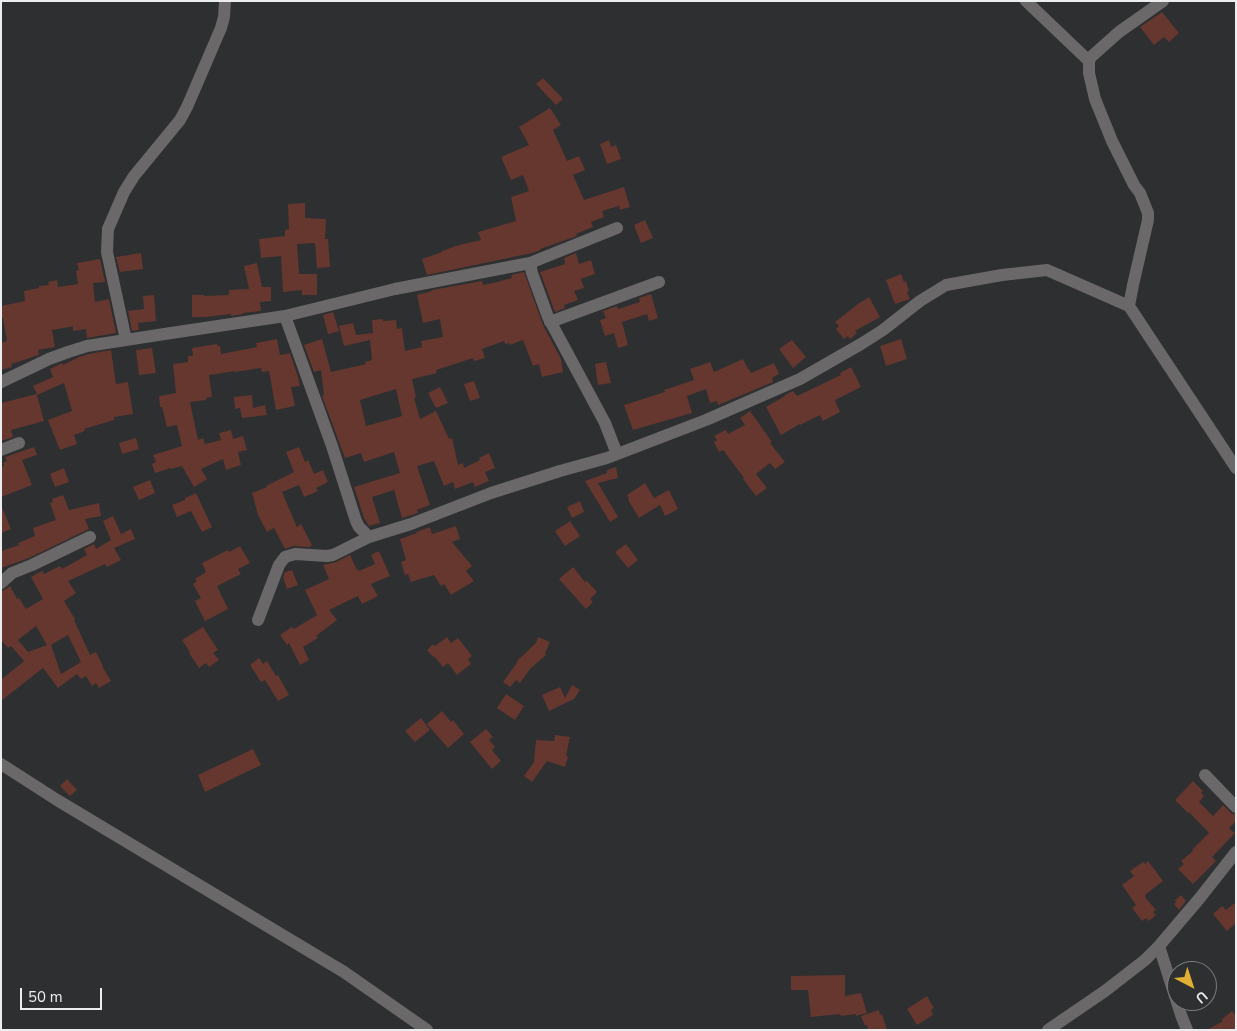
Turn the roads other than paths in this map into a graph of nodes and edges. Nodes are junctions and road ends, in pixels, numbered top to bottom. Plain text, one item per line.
1 (225, 1) edge
2 (1026, 1) edge
3 (1164, 1) edge
4 (1089, 61) junction
5 (617, 228) dead end
6 (530, 263) junction
7 (659, 282) dead end
8 (1129, 306) junction
9 (285, 316) junction
10 (550, 322) junction
11 (126, 340) junction
12 (1, 382) edge
13 (19, 444) dead end
14 (1, 450) edge
15 (618, 454) junction
16 (1236, 468) edge
17 (90, 537) dead end
18 (369, 537) junction
19 (1, 583) edge
20 (258, 620) dead end
21 (1, 764) edge
22 (1205, 775) dead end
23 (1236, 807) edge
24 (1236, 852) edge
25 (1159, 946) junction
26 (426, 1030) edge
27 (1048, 1030) edge
28 (1187, 1030) edge

1 - 11 street
2 - 4 street
3 - 4 street
4 - 8 street
5 - 6 street
6 - 9 street
6 - 10 street
7 - 10 street
8 - 15 street
8 - 16 street
9 - 11 street
9 - 18 street
10 - 15 street
11 - 12 street
13 - 14 street
15 - 18 street
17 - 19 street
18 - 20 street
21 - 26 street
22 - 23 street
24 - 25 street
25 - 27 street
25 - 28 street

